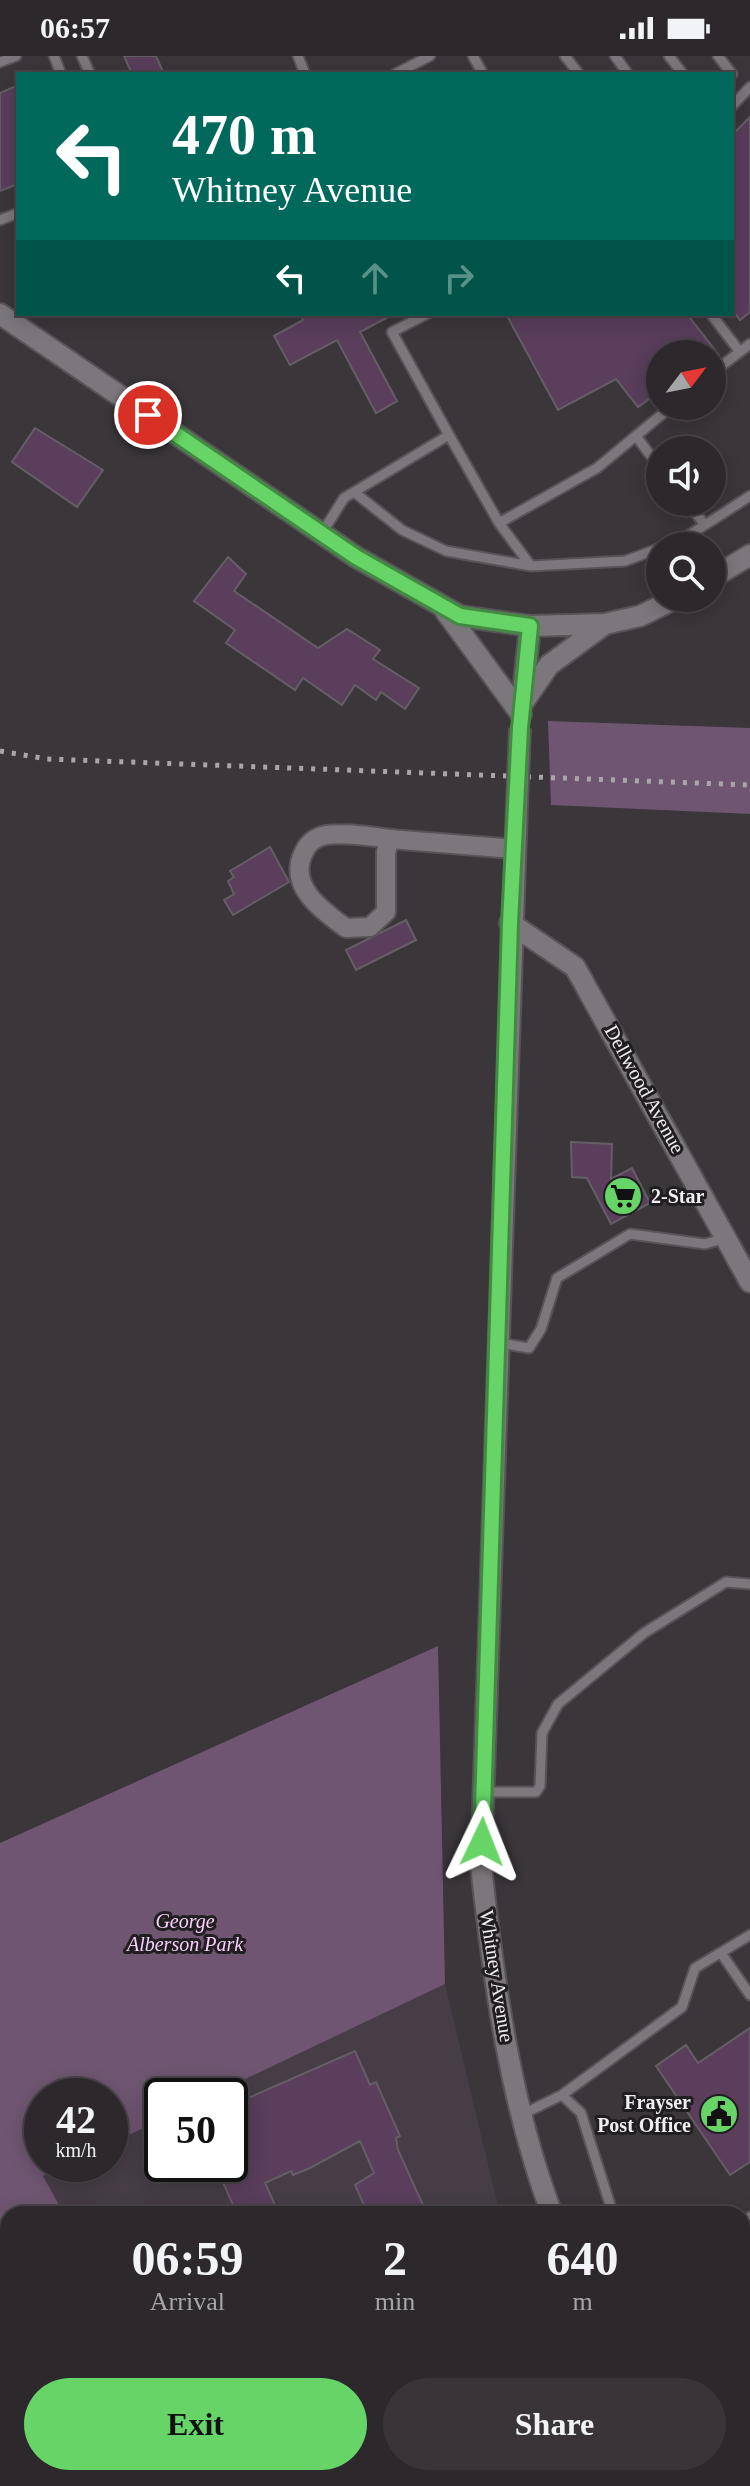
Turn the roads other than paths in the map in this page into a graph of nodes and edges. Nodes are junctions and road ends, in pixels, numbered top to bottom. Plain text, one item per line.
1 (16, 56) edge
2 (430, 56) edge
3 (565, 56) edge
4 (669, 56) edge
5 (718, 56) edge
6 (0, 62) edge
7 (399, 72) edge
8 (577, 72) edge
9 (681, 72) edge
10 (730, 72) edge
11 (748, 89) edge
12 (734, 104) edge
13 (0, 314) edge
14 (422, 316) edge
15 (713, 316) edge
16 (750, 344) edge
17 (740, 352) junction
18 (726, 362) edge
19 (655, 420) edge
20 (449, 435) junction
21 (636, 436) junction
22 (646, 449) edge
23 (354, 492) junction
24 (750, 496) edge
25 (698, 516) edge
26 (499, 523) junction
27 (705, 525) junction
28 (691, 532) edge
29 (322, 533) junction
30 (646, 553) edge
31 (750, 555) edge
32 (531, 566) junction
33 (726, 570) edge
34 (441, 606) junction
35 (648, 612) edge
36 (605, 624) junction
37 (530, 626) junction
38 (521, 715) junction
39 (390, 839) junction
40 (515, 849) junction
41 (510, 923) junction
42 (726, 1238) junction
43 (750, 1282) edge
44 (497, 1342) junction
45 (750, 1584) edge
46 (483, 1792) junction
47 (750, 1935) edge
48 (721, 1953) junction
49 (750, 1995) edge
50 (562, 2095) junction
51 (523, 2114) junction
52 (549, 2206) edge
53 (610, 2206) edge

1 - 6 lane
2 - 7 lane
3 - 8 lane
4 - 9 lane
5 - 10 lane
11 - 12 lane
13 - 29 main road
14 - 20 lane
15 - 17 lane
16 - 17 lane
17 - 18 lane
19 - 21 lane
20 - 23 lane
20 - 26 lane
21 - 22 lane
21 - 26 lane
23 - 29 lane
23 - 32 lane
24 - 27 lane
25 - 27 lane
26 - 32 lane
27 - 28 lane
29 - 34 main road
30 - 32 lane
31 - 33 main road
34 - 37 main road
34 - 38 main road
35 - 36 main road
36 - 37 main road
36 - 38 main road
37 - 38 main road, Whitney Avenue
38 - 40 main road, Whitney Avenue, bridge
39 - 39 street
39 - 40 street
40 - 41 main road, Whitney Avenue
41 - 42 main road, Dellwood Avenue
41 - 44 main road, Whitney Avenue
42 - 43 main road, Dellwood Avenue
42 - 44 lane
44 - 46 main road, Whitney Avenue
45 - 46 lane
46 - 51 main road, Whitney Avenue
47 - 48 lane
48 - 49 lane
48 - 50 lane
50 - 51 lane
50 - 53 lane
51 - 52 main road, Whitney Avenue

